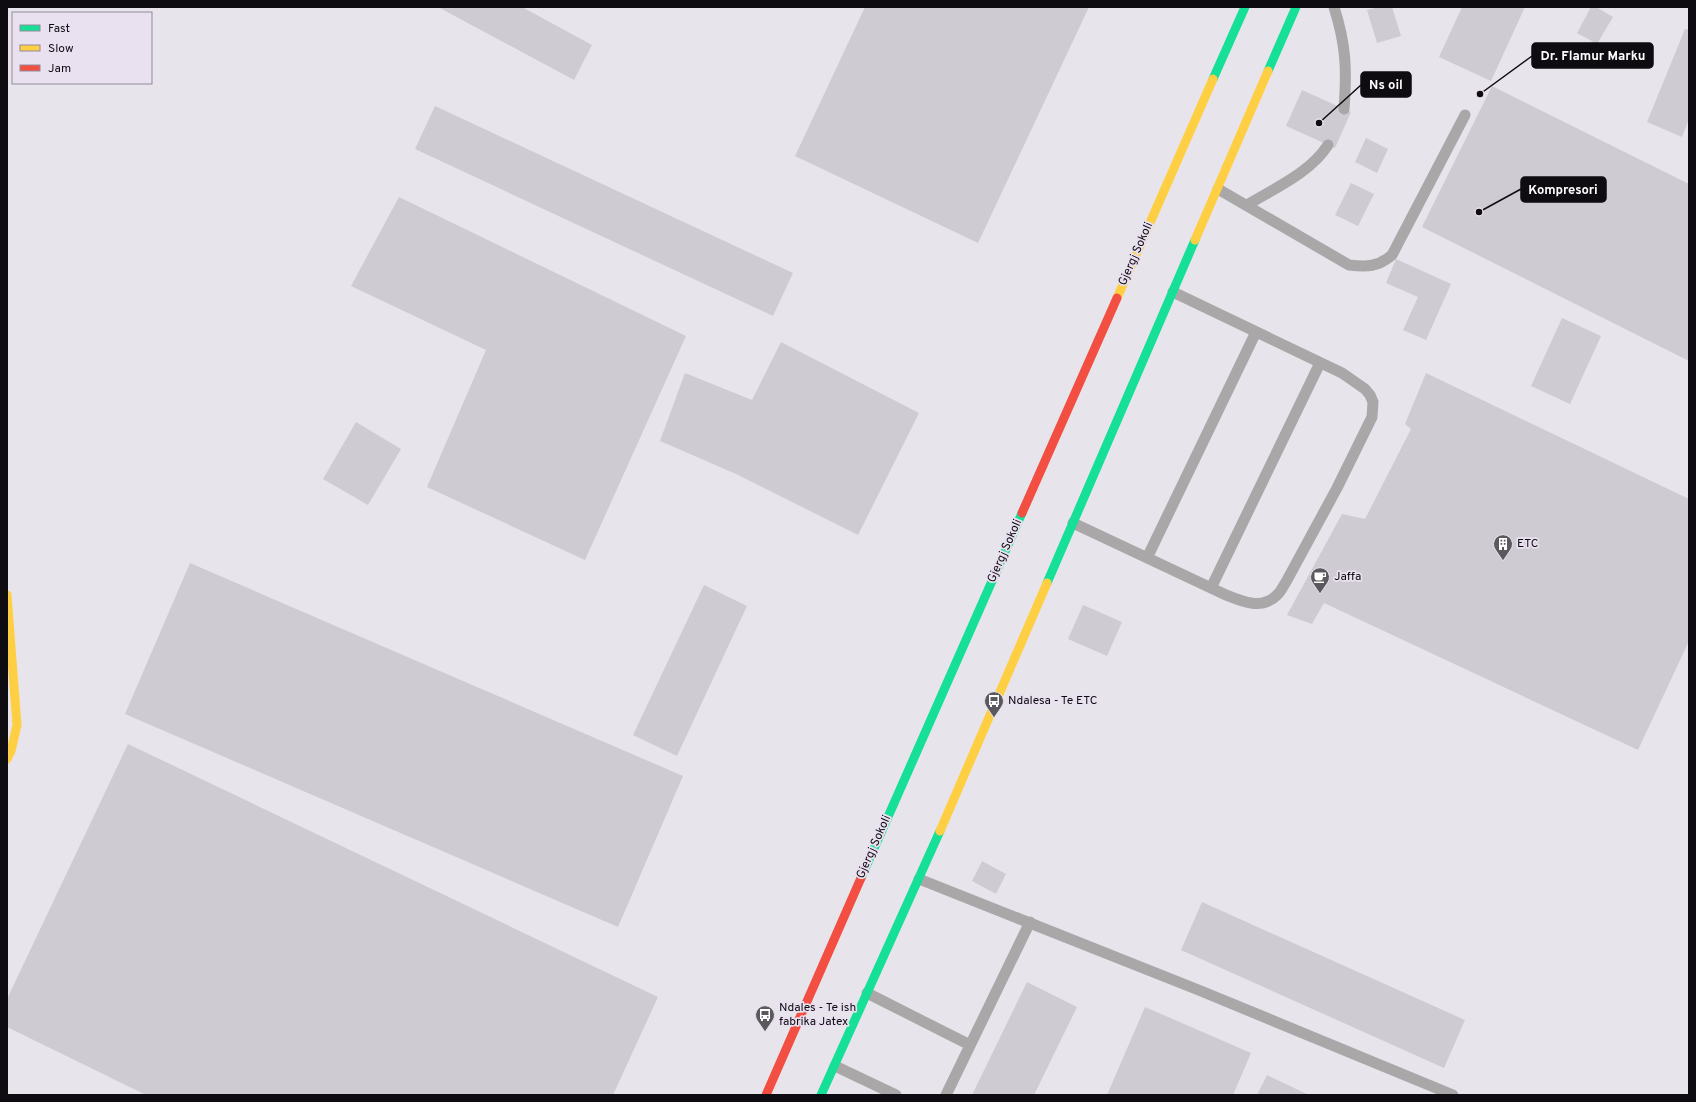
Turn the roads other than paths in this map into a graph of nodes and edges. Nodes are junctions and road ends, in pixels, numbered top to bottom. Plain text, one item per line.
1 (1245, 7) edge
2 (1296, 7) edge
3 (1334, 7) edge
4 (1344, 109) dead end
5 (1465, 115) dead end
6 (1328, 145) dead end
7 (1218, 189) junction
8 (1247, 205) junction
9 (1173, 292) junction
10 (1256, 332) junction
11 (1320, 363) junction
12 (1072, 523) junction
13 (1147, 558) junction
14 (1211, 588) junction
15 (7, 595) edge
16 (7, 759) edge
17 (919, 879) junction
18 (1030, 922) junction
19 (867, 994) junction
20 (970, 1045) junction
21 (835, 1066) junction
22 (766, 1095) edge
23 (821, 1095) edge
24 (896, 1095) edge
25 (946, 1095) edge
26 (1453, 1095) edge

1 - 22 main road, Gjergj Sokoli
2 - 7 main road
3 - 4 lane
5 - 8 lane
6 - 8 lane
7 - 8 lane
7 - 9 main road
9 - 10 lane
9 - 12 main road
10 - 11 lane
10 - 13 lane
11 - 14 lane
11 - 14 lane
12 - 13 lane
12 - 17 main road
13 - 14 lane
15 - 16 main road
17 - 18 lane
17 - 19 main road
18 - 20 lane
18 - 26 lane
19 - 20 lane
19 - 21 main road
20 - 25 lane
21 - 23 main road
21 - 24 lane

